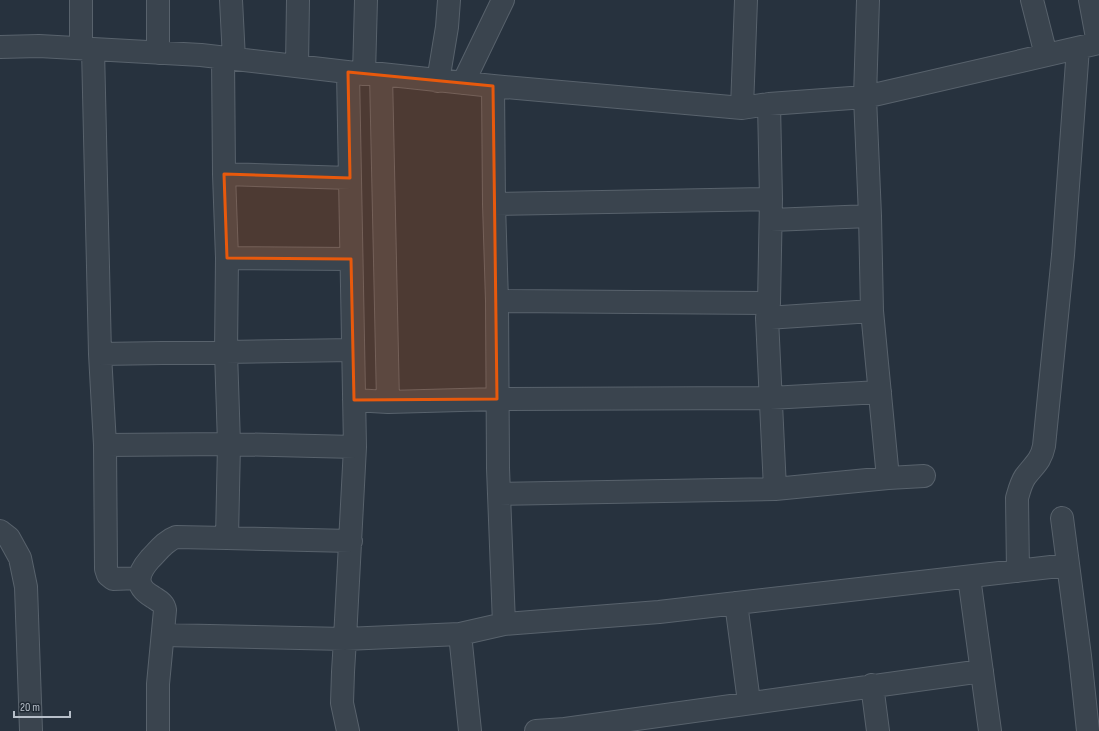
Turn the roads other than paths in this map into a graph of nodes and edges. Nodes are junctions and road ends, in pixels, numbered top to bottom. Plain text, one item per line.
1 (81, 0) edge
2 (158, 0) edge
3 (231, 0) edge
4 (298, 0) edge
5 (366, 0) edge
6 (449, 0) edge
7 (503, 0) edge
8 (746, 0) edge
9 (868, 0) edge
10 (1090, 0) edge
11 (1036, 1) edge
12 (1092, 45) edge
13 (0, 47) edge
14 (87, 48) junction
15 (158, 53) junction
16 (1046, 55) junction
17 (228, 58) junction
18 (297, 66) junction
19 (364, 73) junction
20 (438, 81) junction
21 (463, 83) junction
22 (493, 86) junction
23 (865, 97) junction
24 (769, 104) junction
25 (742, 108) junction
26 (224, 174) junction
27 (350, 178) junction
28 (494, 204) junction
29 (771, 209) junction
30 (870, 216) junction
31 (227, 258) junction
32 (351, 260) junction
33 (497, 301) junction
34 (768, 310) junction
35 (872, 311) junction
36 (353, 350) junction
37 (226, 352) junction
38 (100, 354) junction
39 (880, 392) junction
40 (770, 398) junction
41 (497, 399) junction
42 (354, 400) junction
43 (388, 402) junction
44 (229, 444) junction
45 (105, 445) junction
46 (355, 447) junction
47 (924, 476) dead end
48 (888, 478) junction
49 (775, 489) junction
50 (499, 494) junction
51 (1062, 518) dead end
52 (0, 532) edge
53 (226, 538) junction
54 (351, 541) junction
55 (1068, 565) junction
56 (1018, 571) junction
57 (969, 576) junction
58 (139, 578) junction
59 (736, 603) junction
60 (504, 624) junction
61 (460, 634) junction
62 (163, 635) junction
63 (346, 639) junction
64 (982, 671) junction
65 (872, 685) junction
66 (749, 702) junction
67 (565, 730) edge
68 (31, 731) edge
69 (158, 731) edge
70 (348, 731) edge
71 (470, 731) edge
72 (536, 731) edge
73 (878, 731) edge
74 (990, 731) edge
75 (1088, 731) edge

1 - 14 street
2 - 15 street
3 - 17 street
4 - 18 street
5 - 19 street
6 - 20 street
7 - 21 street
8 - 25 street
9 - 23 street
10 - 12 street
11 - 16 street
12 - 16 street
12 - 56 street
13 - 14 street
14 - 15 street
14 - 38 street
15 - 17 street
16 - 23 street
17 - 18 street
17 - 26 street
18 - 19 street
19 - 20 street
19 - 27 street
19 - 43 street
20 - 21 street
21 - 22 street
22 - 25 street
22 - 28 street
23 - 24 street
23 - 30 street
24 - 25 street
24 - 29 street
26 - 27 street
26 - 31 street
27 - 32 street
28 - 29 street
28 - 33 street
29 - 30 street
29 - 34 street
30 - 35 street
31 - 32 street
31 - 37 street
32 - 36 street
33 - 34 street
33 - 41 street
34 - 35 street
34 - 40 street
35 - 39 street
36 - 37 street
36 - 42 street
37 - 38 street
37 - 44 street
38 - 45 street
39 - 40 street
39 - 48 street
40 - 41 street
40 - 49 street
41 - 43 street
41 - 50 street
42 - 43 street
42 - 46 street
44 - 45 street
44 - 46 street
44 - 53 street
45 - 58 street
46 - 54 street
47 - 48 street
48 - 49 street
49 - 50 street
50 - 60 street
51 - 55 street
52 - 68 street
53 - 54 street
53 - 58 street
54 - 63 street
55 - 56 street
55 - 75 street
56 - 57 street
57 - 59 street
57 - 64 street
58 - 62 street
59 - 60 street
59 - 66 street
60 - 61 street
61 - 63 street
61 - 71 street
62 - 63 street
62 - 69 street
63 - 70 street
64 - 65 street
64 - 74 street
65 - 66 street
65 - 73 street
66 - 67 street
67 - 72 street

